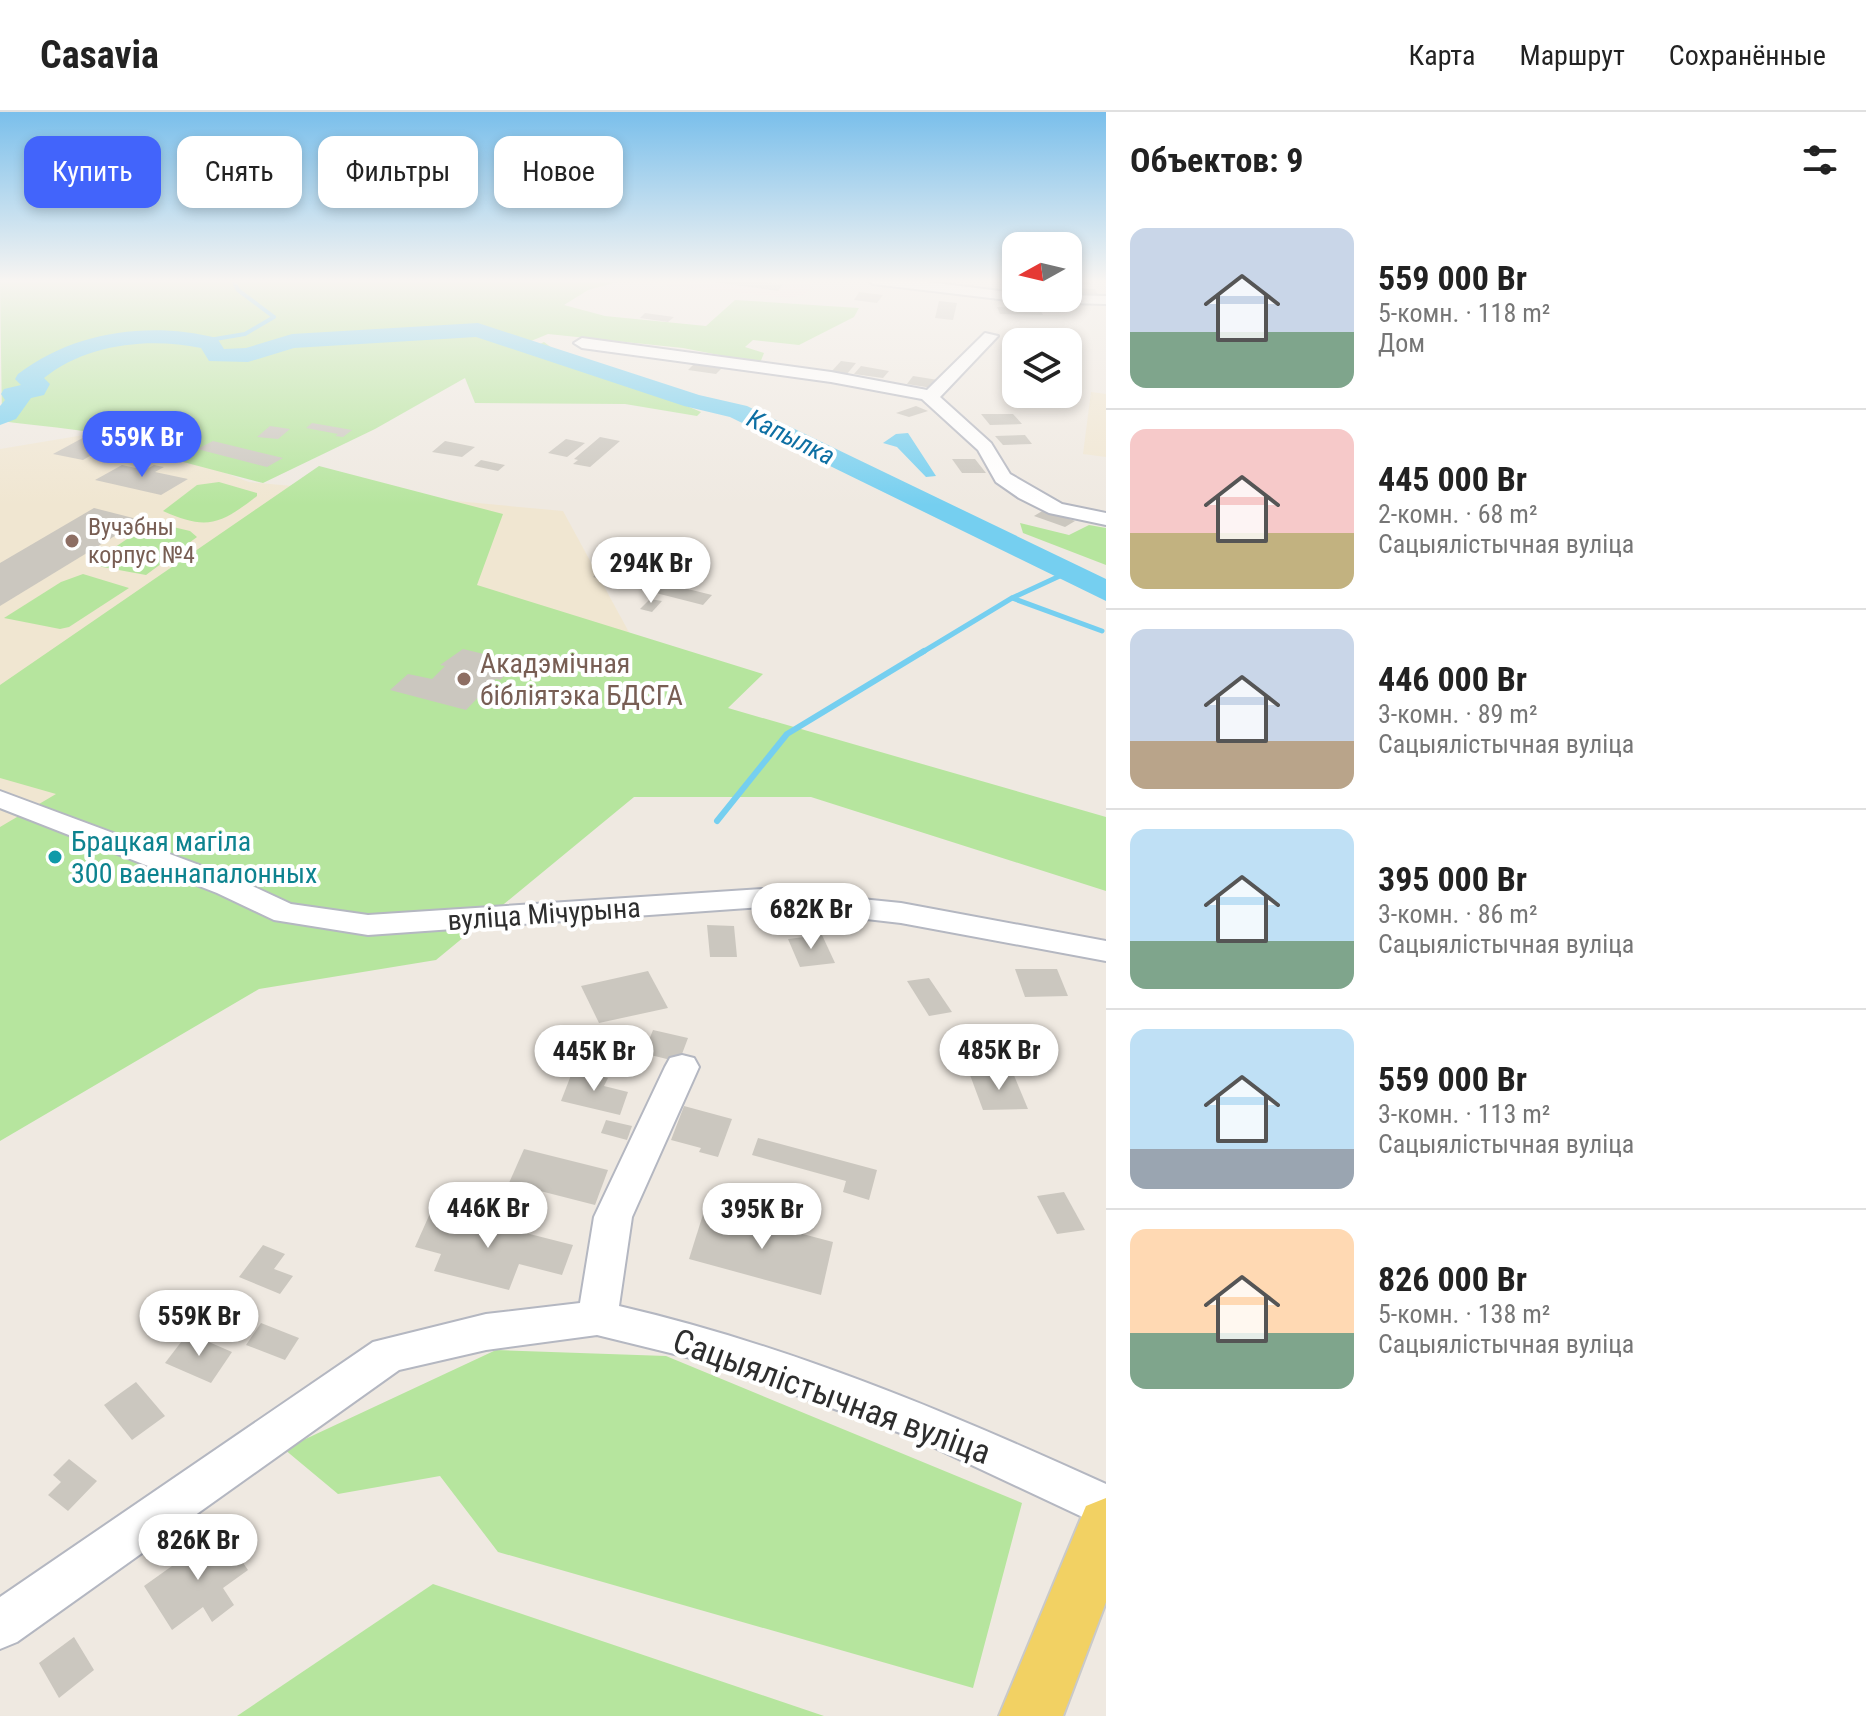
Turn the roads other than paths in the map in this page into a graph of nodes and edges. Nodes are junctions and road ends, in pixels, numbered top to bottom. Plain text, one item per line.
1 (669, 355) edge
2 (972, 355) edge
3 (928, 395) junction
4 (1106, 519) edge
5 (0, 799) edge
6 (1106, 951) edge
7 (682, 1067) dead end
8 (597, 1318) junction
9 (1106, 1506) edge
10 (1106, 1526) edge
11 (0, 1625) edge
12 (1031, 1716) edge

1 - 3 street
2 - 3 street
3 - 4 street
5 - 6 street, вуліца Мічурына
7 - 8 street
8 - 9 street, Сацыялістычная вуліца
8 - 11 street, Сацыялістычная вуліца
10 - 12 main road

